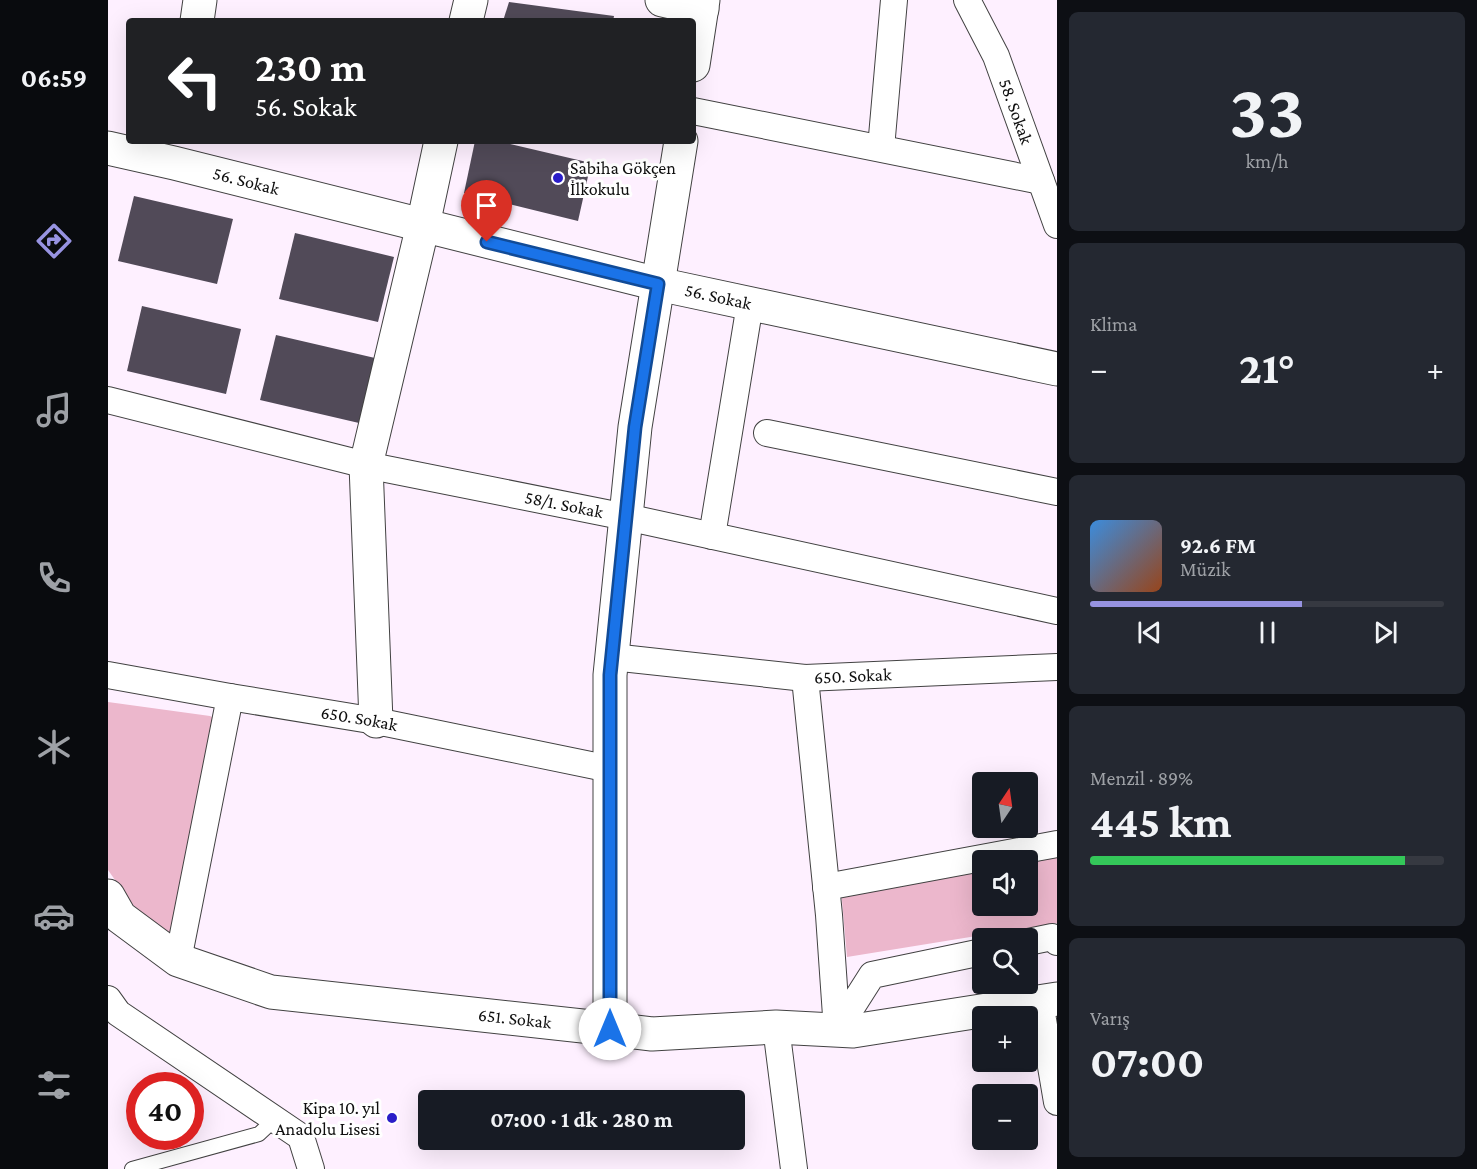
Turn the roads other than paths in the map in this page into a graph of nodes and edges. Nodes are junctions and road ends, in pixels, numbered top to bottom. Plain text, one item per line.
1 (200, 0) edge
2 (662, 0) edge
3 (894, 0) edge
4 (967, 0) edge
5 (703, 5) edge
6 (197, 18) edge
7 (696, 47) edge
8 (696, 112) edge
9 (440, 144) edge
10 (681, 144) edge
11 (108, 148) edge
12 (881, 148) junction
13 (176, 152) edge
14 (1045, 169) edge
15 (423, 225) junction
16 (1057, 225) edge
17 (658, 284) junction
18 (750, 304) junction
19 (1057, 369) edge
20 (108, 400) edge
21 (767, 433) dead end
22 (366, 465) junction
23 (1057, 492) edge
24 (626, 517) junction
25 (712, 536) junction
26 (1057, 611) edge
27 (612, 657) junction
28 (1057, 667) edge
29 (108, 675) edge
30 (805, 678) junction
31 (230, 697) junction
32 (376, 721) junction
33 (610, 769) junction
34 (1057, 844) edge
35 (826, 887) junction
36 (112, 913) edge
37 (1038, 940) edge
38 (1057, 942) edge
39 (972, 954) edge
40 (178, 960) junction
41 (108, 999) edge
42 (1048, 1000) edge
43 (776, 1027) junction
44 (610, 1029) junction
45 (837, 1030) junction
46 (1057, 1102) edge
47 (275, 1119) junction
48 (132, 1169) edge
49 (311, 1169) edge
50 (794, 1169) edge

1 - 6 street
2 - 5 street
3 - 12 street
4 - 14 street, 58. Sokak
5 - 7 street
8 - 12 street
9 - 15 street
10 - 17 street
11 - 13 street, 56. Sokak
12 - 14 street
13 - 15 street, 56. Sokak
14 - 16 street, 58. Sokak
15 - 17 street, 56. Sokak
15 - 22 street
17 - 18 street, 56. Sokak
17 - 24 street
18 - 19 street, 56. Sokak
18 - 25 street
20 - 22 street, 58/1. Sokak
21 - 23 street
22 - 24 street, 58/1. Sokak
22 - 32 street
24 - 25 street, 58/1. Sokak
24 - 27 street
25 - 26 street, 58/1. Sokak
27 - 30 street, 650. Sokak
27 - 33 street
28 - 30 street, 650. Sokak
29 - 31 street, 650. Sokak
30 - 35 street
31 - 32 street, 650. Sokak
31 - 40 street
32 - 33 street, 650. Sokak
33 - 44 street
34 - 35 street
35 - 45 street
36 - 40 street, 651. Sokak
37 - 38 street
39 - 45 street
40 - 44 street, 651. Sokak
41 - 47 street
42 - 45 street, 651. Sokak
42 - 46 street
43 - 44 street, 651. Sokak
43 - 45 street, 651. Sokak
43 - 50 street
47 - 48 lane
47 - 49 street

